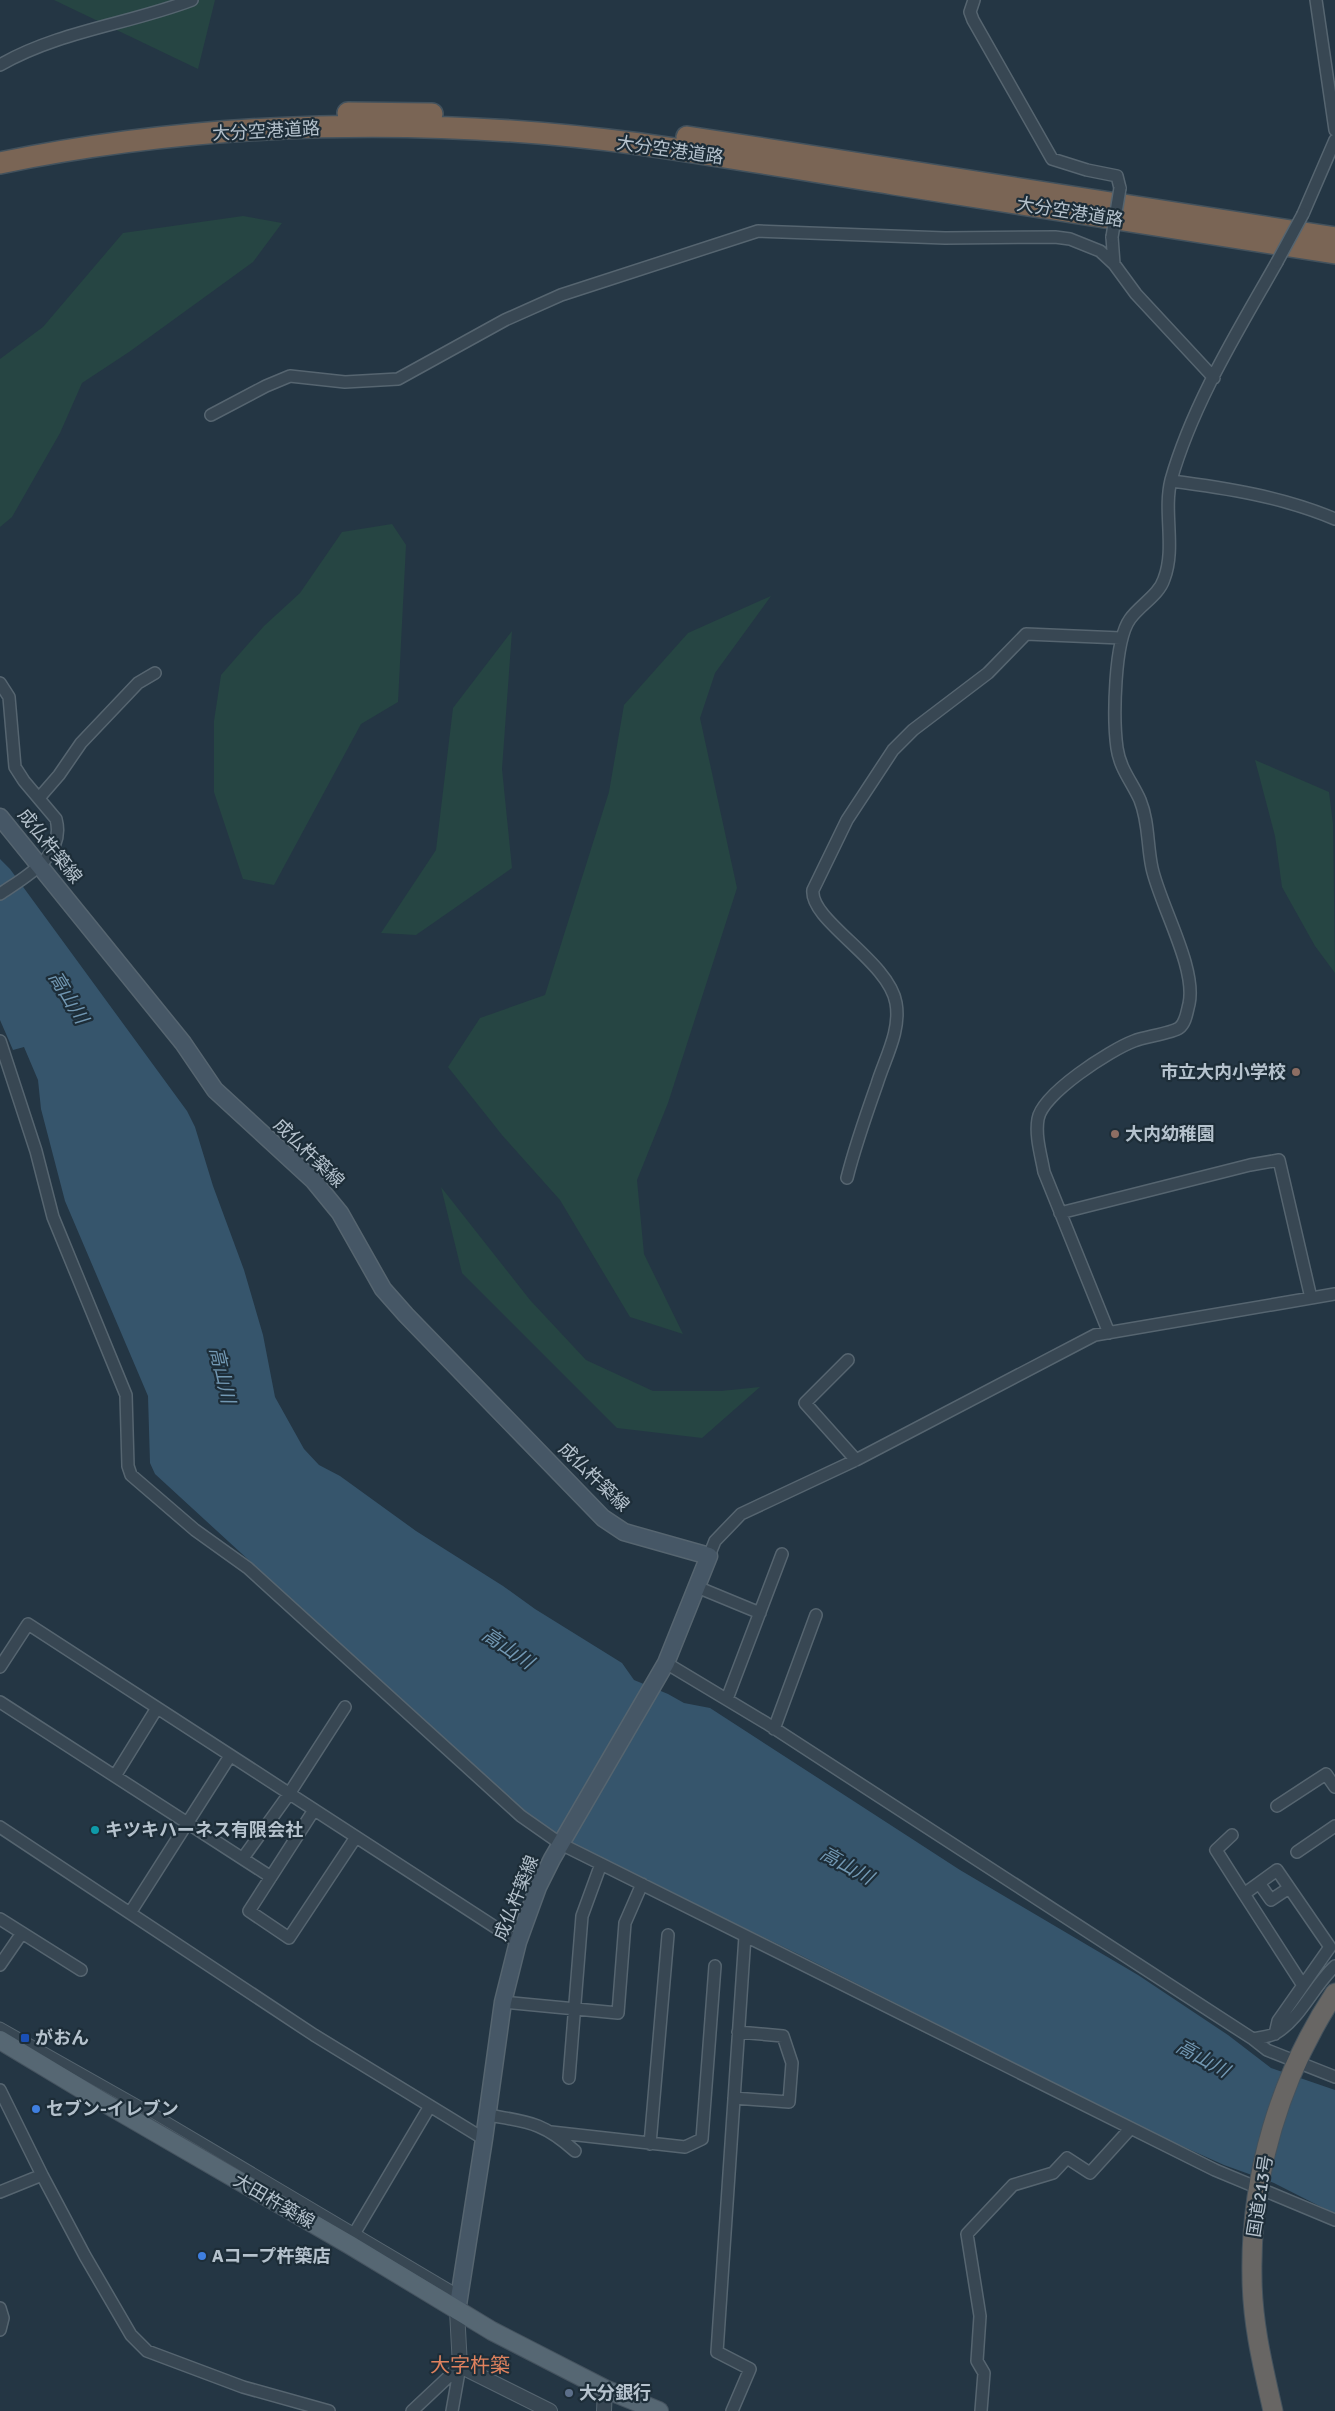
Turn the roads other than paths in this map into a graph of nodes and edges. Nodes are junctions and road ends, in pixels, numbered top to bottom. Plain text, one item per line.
1 (192, 0) edge
2 (974, 0) edge
3 (1316, 0) edge
4 (0, 65) edge
5 (1335, 130) edge
6 (1335, 140) edge
7 (0, 149) edge
8 (0, 163) edge
9 (1335, 238) edge
10 (1335, 254) edge
11 (1114, 264) junction
12 (1214, 378) junction
13 (211, 415) dead end
14 (1171, 481) junction
15 (1335, 519) edge
16 (1121, 638) junction
17 (155, 673) dead end
18 (0, 683) edge
19 (39, 798) junction
20 (0, 817) edge
21 (40, 866) junction
22 (0, 894) edge
23 (0, 1041) edge
24 (847, 1178) dead end
25 (1060, 1213) junction
26 (1335, 1294) edge
27 (1311, 1298) junction
28 (1109, 1333) junction
29 (848, 1360) dead end
30 (856, 1460) junction
31 (782, 1554) dead end
32 (709, 1556) junction
33 (697, 1587) junction
34 (760, 1613) junction
35 (816, 1615) dead end
36 (666, 1663) junction
37 (0, 1667) edge
38 (727, 1699) junction
39 (0, 1702) edge
40 (345, 1707) dead end
41 (157, 1708) junction
42 (774, 1729) junction
43 (230, 1756) junction
44 (115, 1776) junction
45 (1335, 1787) edge
46 (289, 1794) junction
47 (1277, 1806) dead end
48 (314, 1810) junction
49 (188, 1823) junction
50 (1335, 1826) edge
51 (0, 1827) edge
52 (1232, 1835) dead end
53 (356, 1837) junction
54 (561, 1844) junction
55 (1297, 1852) dead end
56 (243, 1858) junction
57 (601, 1864) junction
58 (271, 1877) junction
59 (1259, 1883) junction
60 (642, 1884) junction
61 (1289, 1888) junction
62 (1244, 1894) junction
63 (130, 1913) junction
64 (0, 1919) edge
65 (22, 1933) junction
66 (668, 1935) dead end
67 (745, 1936) junction
68 (518, 1942) junction
69 (0, 1966) edge
70 (715, 1966) dead end
71 (1335, 1966) edge
72 (80, 1970) dead end
73 (1302, 1984) junction
74 (1335, 1993) edge
75 (503, 2002) junction
76 (576, 2010) junction
77 (0, 2026) edge
78 (738, 2032) junction
79 (1275, 2034) junction
80 (1253, 2039) junction
81 (0, 2040) edge
82 (1296, 2062) junction
83 (1335, 2077) edge
84 (569, 2078) dead end
85 (0, 2090) edge
86 (734, 2098) junction
87 (430, 2106) junction
88 (488, 2115) junction
89 (1130, 2129) junction
90 (551, 2132) junction
91 (484, 2139) junction
92 (650, 2144) junction
93 (575, 2151) dead end
94 (42, 2175) junction
95 (1259, 2189) junction
96 (0, 2192) edge
97 (1335, 2220) edge
98 (352, 2239) junction
99 (459, 2304) junction
100 (0, 2308) edge
101 (0, 2330) edge
102 (460, 2366) junction
103 (605, 2389) junction
104 (329, 2411) edge
105 (412, 2411) edge
106 (452, 2411) edge
107 (550, 2411) edge
108 (604, 2411) edge
109 (659, 2411) edge
110 (732, 2411) edge
111 (981, 2411) edge
112 (1274, 2411) edge

1 - 4 street
2 - 11 street, bridge
3 - 5 street
6 - 12 street, bridge
7 - 9 highway, 大分空港道路
8 - 10 highway, 大分空港道路
11 - 12 street
11 - 13 street
12 - 14 street
14 - 15 street
14 - 16 street
16 - 24 street
16 - 25 street
17 - 19 street
18 - 19 street
19 - 21 street
20 - 21 main road, 成仏杵築線
21 - 22 street
21 - 32 main road, 成仏杵築線
23 - 54 street
25 - 27 street
25 - 28 street
26 - 27 street
27 - 28 street
28 - 30 street
29 - 30 street
30 - 32 street
31 - 34 street
32 - 33 main road, 成仏杵築線
33 - 34 street
33 - 36 main road, 成仏杵築線
34 - 38 street
35 - 42 street
36 - 38 street
36 - 54 main road, 成仏杵築線
37 - 41 street
38 - 42 street
39 - 44 street
40 - 46 street
41 - 43 street
41 - 44 street
42 - 80 street
43 - 46 street
43 - 49 street
44 - 49 street
45 - 47 street
46 - 48 street
46 - 56 street
48 - 53 street
48 - 58 street
49 - 56 street
49 - 63 street
50 - 55 street
51 - 63 street
52 - 62 street
53 - 58 street
53 - 68 street
54 - 57 street
54 - 68 main road, 成仏杵築線
56 - 58 street
57 - 60 street
57 - 76 street
59 - 61 street
59 - 61 street
59 - 62 street
60 - 67 street
60 - 76 street
61 - 73 street
62 - 73 street
63 - 87 street
64 - 65 street
65 - 69 street
65 - 72 street
66 - 92 street
67 - 78 street
67 - 89 street
68 - 75 main road, 成仏杵築線
70 - 92 street
71 - 79 street
73 - 79 street
74 - 82 highway, 国道213号
75 - 76 street
75 - 88 main road, 成仏杵築線
76 - 84 street
77 - 98 street
78 - 86 street
78 - 86 street
79 - 80 street
80 - 82 street
81 - 98 main road, 大田杵築線
82 - 83 street
82 - 95 highway, 国道213号
85 - 94 street
86 - 110 street
87 - 91 street
87 - 98 street
88 - 90 street
88 - 91 main road, 成仏杵築線
89 - 95 street
89 - 111 street
90 - 92 street
90 - 93 street
91 - 99 main road, 成仏杵築線
94 - 96 street
94 - 104 street
95 - 97 street
95 - 112 highway, 国道213号
98 - 99 main road, 大田杵築線
99 - 102 street
99 - 103 main road, 大田杵築線
100 - 101 street
102 - 105 street
102 - 106 street
102 - 107 street
103 - 108 street
103 - 109 main road, 大田杵築線

